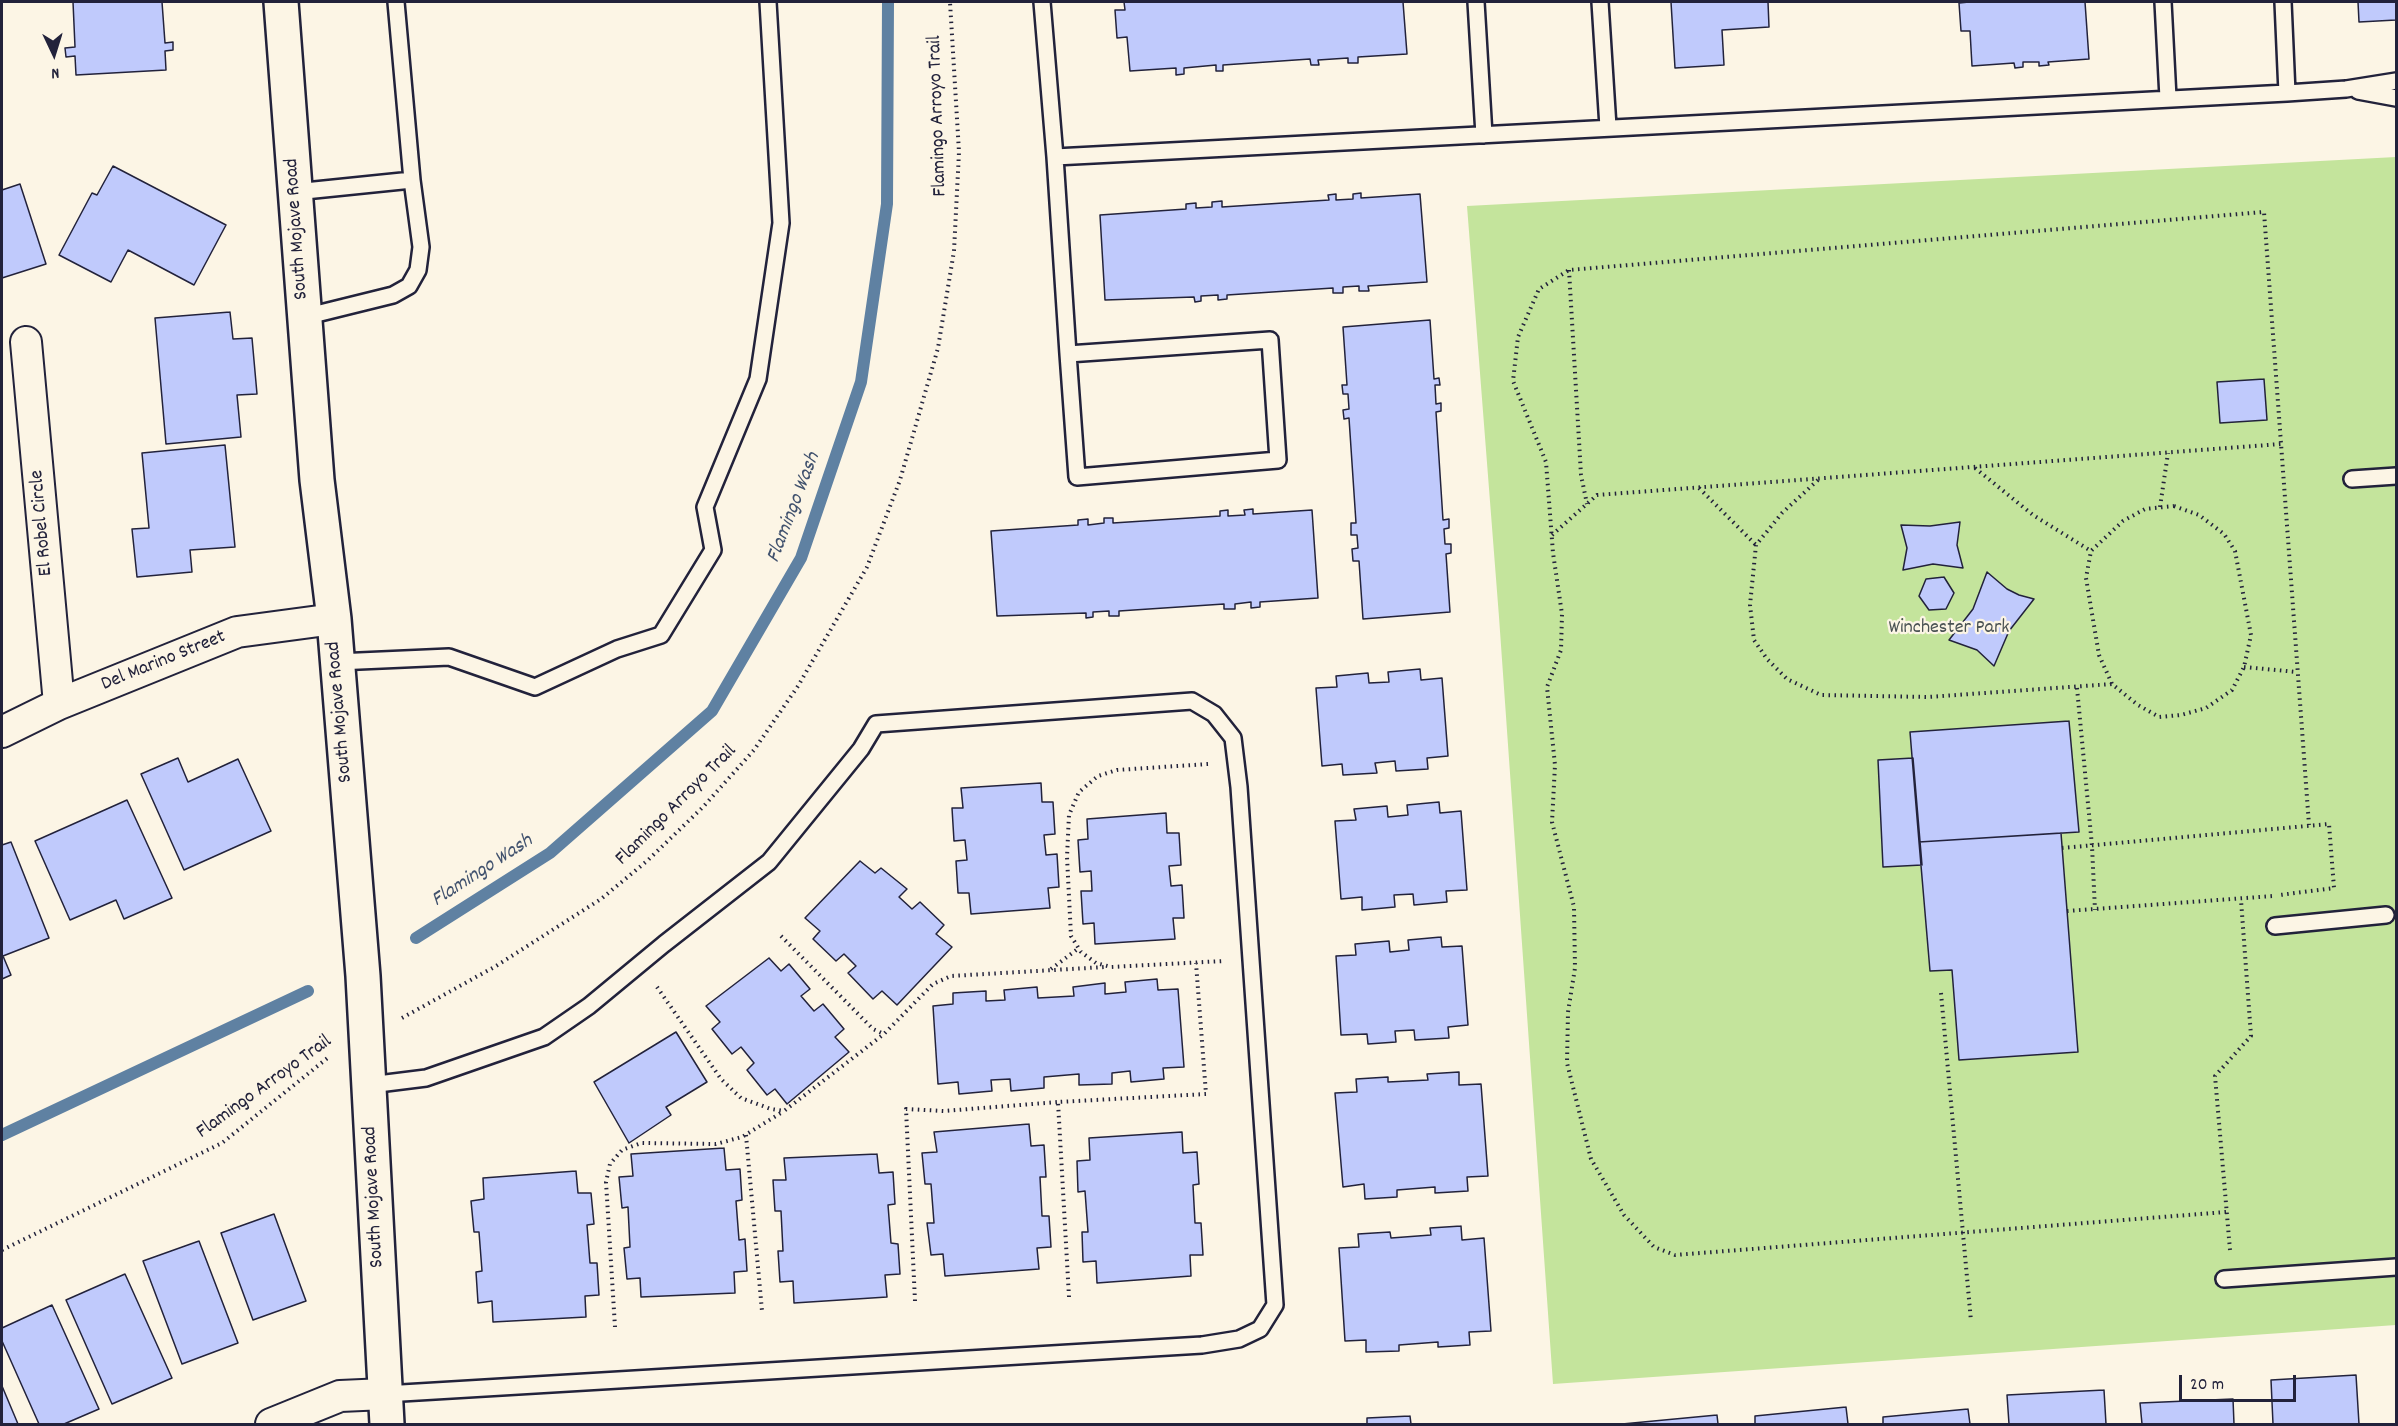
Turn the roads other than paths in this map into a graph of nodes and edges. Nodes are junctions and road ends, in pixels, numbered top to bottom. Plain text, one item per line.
1 (281, 2) edge
2 (396, 2) edge
3 (768, 2) edge
4 (1042, 2) edge
5 (1476, 2) edge
6 (1600, 2) edge
7 (2163, 2) edge
8 (2283, 2) edge
9 (2397, 81) edge
10 (2346, 89) junction
11 (2287, 93) junction
12 (2168, 98) junction
13 (2397, 98) edge
14 (1608, 127) junction
15 (1484, 135) junction
16 (1055, 157) junction
17 (412, 180) junction
18 (295, 192) junction
19 (304, 317) junction
20 (26, 342) dead end
21 (1068, 354) junction
22 (2397, 476) edge
23 (2352, 479) dead end
24 (334, 619) junction
25 (337, 662) junction
26 (59, 705) junction
27 (2, 732) edge
28 (2386, 915) dead end
29 (2275, 926) dead end
30 (370, 1085) junction
31 (2397, 1267) edge
32 (2224, 1279) dead end
33 (386, 1409) edge
34 (271, 1425) edge

1 - 18 street, South Mojave Road
2 - 17 lane
3 - 25 lane
4 - 16 lane
5 - 15 lane
6 - 14 lane
7 - 12 lane
8 - 11 lane
9 - 10 lane
10 - 11 lane
10 - 13 lane
11 - 12 lane
12 - 14 lane
14 - 15 lane
15 - 16 lane
16 - 21 lane
17 - 18 lane
17 - 19 lane
18 - 19 street, South Mojave Road
19 - 24 street, South Mojave Road
20 - 26 street, El Robel Circle
21 - 21 lane
22 - 23 lane
24 - 25 street, South Mojave Road
24 - 26 street, Del Marino Street
25 - 30 street, South Mojave Road
26 - 27 street, Del Marino Street
28 - 29 lane
30 - 33 street, South Mojave Road
30 - 33 lane
31 - 32 lane
33 - 34 street

